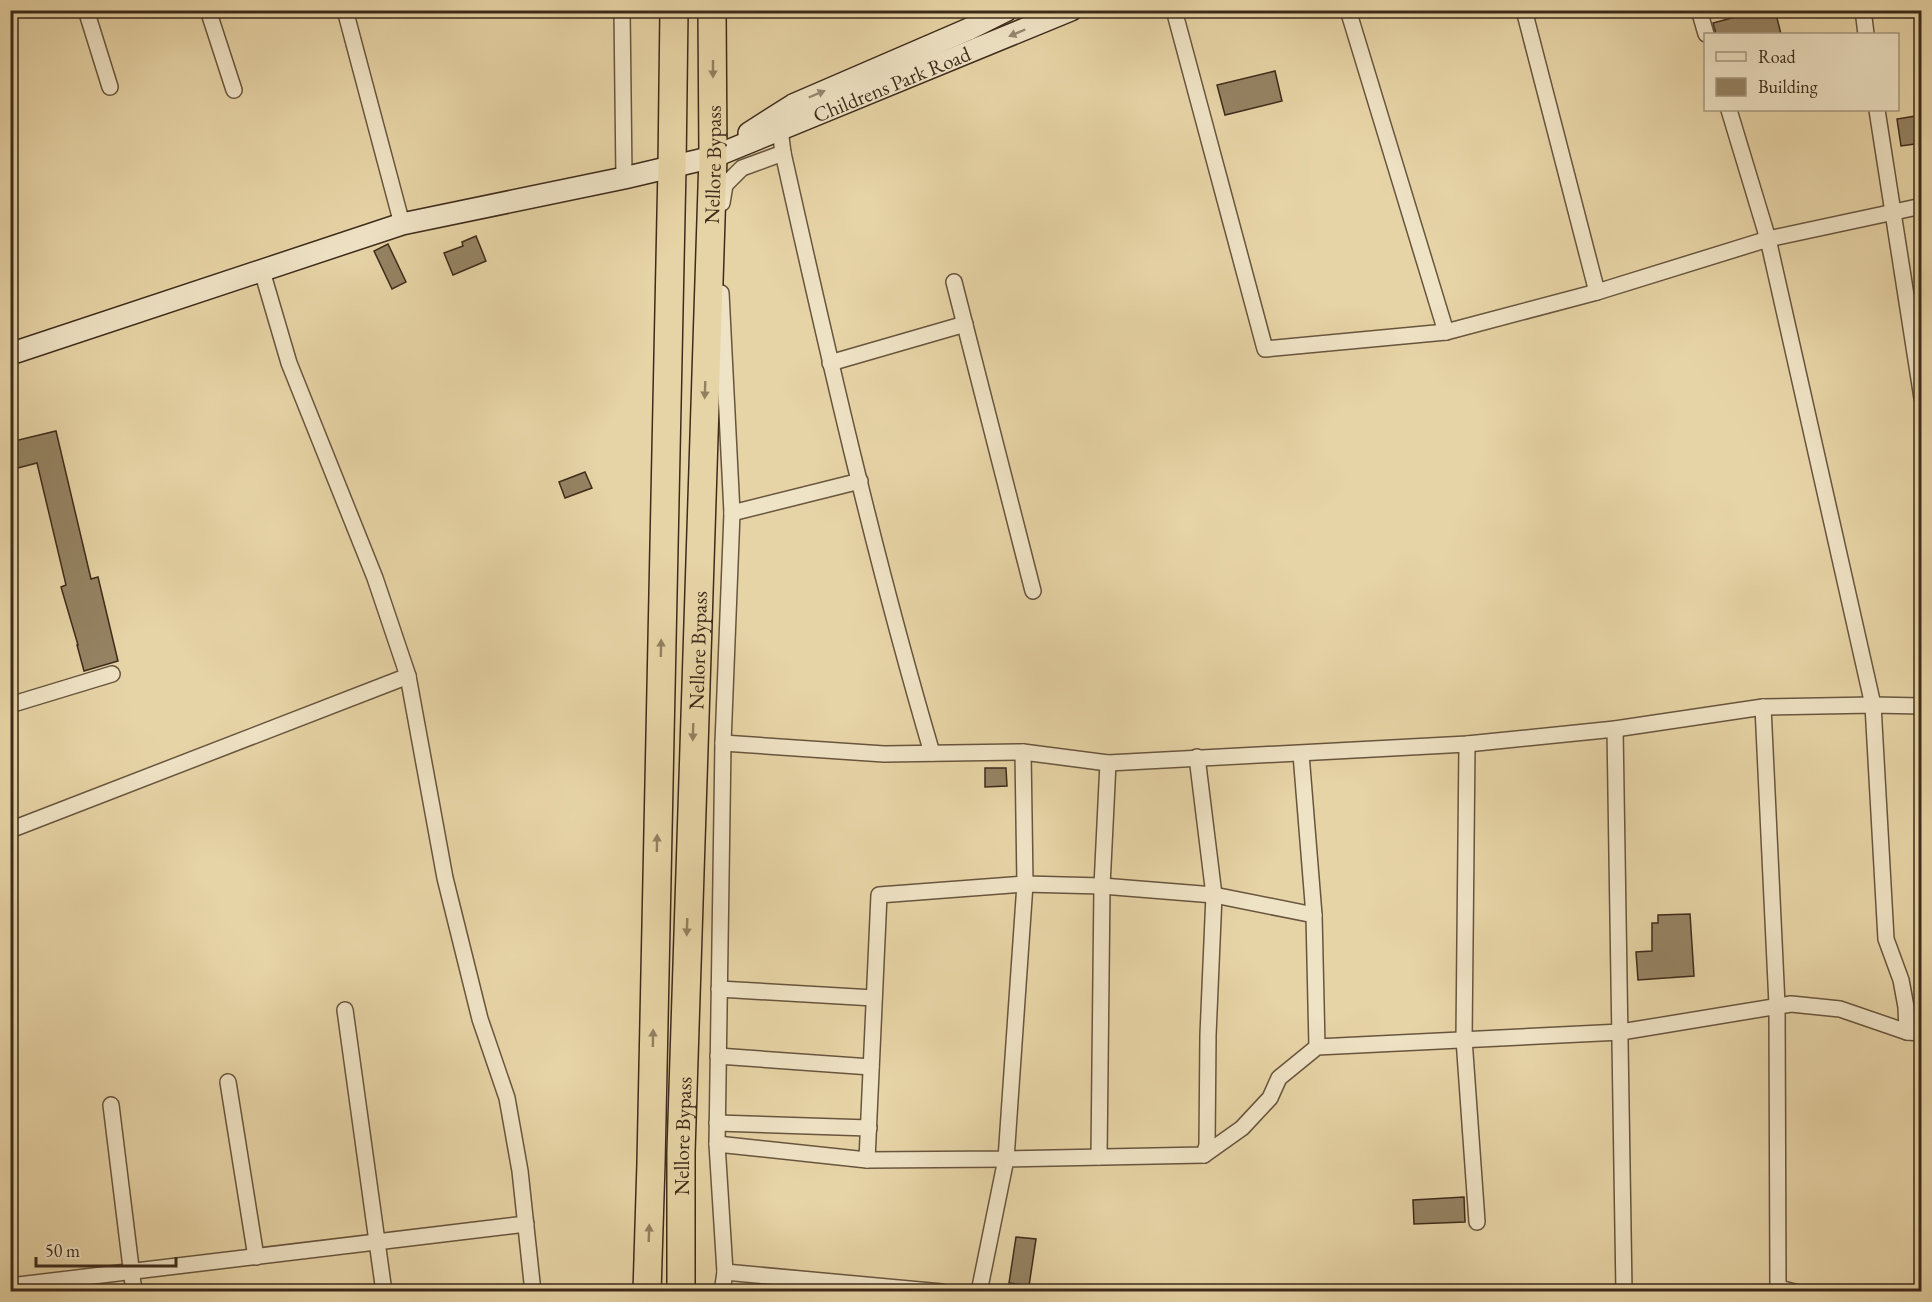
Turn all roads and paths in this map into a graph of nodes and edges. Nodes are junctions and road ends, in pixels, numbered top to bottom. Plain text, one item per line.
1 (86, 10) edge
2 (208, 10) edge
3 (345, 10) edge
4 (622, 10) edge
5 (674, 10) edge
6 (712, 10) edge
7 (1007, 10) edge
8 (1071, 10) edge
9 (1174, 10) edge
10 (1348, 10) edge
11 (1524, 10) edge
12 (1699, 10) edge
13 (1863, 10) edge
14 (1706, 33) edge
15 (1866, 33) edge
16 (110, 87) dead end
17 (234, 90) dead end
18 (1729, 111) edge
19 (1877, 111) edge
20 (779, 122) junction
21 (783, 153) junction
22 (713, 157) junction
23 (672, 167) junction
24 (624, 178) junction
25 (1922, 206) edge
26 (1892, 214) junction
27 (402, 224) junction
28 (1768, 239) junction
29 (262, 271) junction
30 (954, 282) dead end
31 (1597, 292) junction
32 (965, 324) junction
33 (1446, 332) junction
34 (17, 347) edge
35 (830, 363) junction
36 (1922, 398) edge
37 (860, 481) junction
38 (732, 513) junction
39 (1033, 591) dead end
40 (112, 674) dead end
41 (408, 676) junction
42 (10, 705) edge
43 (1873, 705) junction
44 (1922, 706) edge
45 (1763, 707) junction
46 (1615, 729) junction
47 (723, 743) junction
48 (1467, 744) junction
49 (1023, 752) junction
50 (932, 753) junction
51 (1302, 754) junction
52 (1197, 757) junction
53 (1108, 763) junction
54 (10, 830) edge
55 (1025, 884) junction
56 (1102, 886) junction
57 (1214, 894) junction
58 (1314, 915) junction
59 (719, 989) junction
60 (874, 998) junction
61 (1778, 1005) junction
62 (345, 1010) dead end
63 (1621, 1032) junction
64 (1914, 1032) edge
65 (1464, 1040) junction
66 (1317, 1047) junction
67 (718, 1056) junction
68 (871, 1067) junction
69 (228, 1082) dead end
70 (111, 1105) dead end
71 (717, 1123) junction
72 (869, 1128) junction
73 (717, 1144) junction
74 (1204, 1155) junction
75 (1099, 1157) junction
76 (1006, 1159) junction
77 (867, 1160) junction
78 (1477, 1221) dead end
79 (526, 1224) junction
80 (378, 1242) junction
81 (256, 1257) junction
82 (131, 1272) junction
83 (725, 1272) junction
84 (10, 1286) edge
85 (1784, 1290) edge
86 (134, 1292) edge
87 (384, 1292) edge
88 (533, 1292) edge
89 (647, 1292) edge
90 (681, 1292) edge
91 (722, 1292) edge
92 (942, 1292) edge
93 (979, 1292) edge
94 (1624, 1292) edge

1 - 16 street
2 - 17 street
3 - 27 street
4 - 24 street
5 - 23 highway, Nellore Bypass
6 -> 22 highway, Nellore Bypass
20 -> 7 street, Childrens Park Road
8 -> 20 street, Childrens Park Road
9 - 33 street
10 - 33 street
11 - 31 street
12 - 14 street
13 - 15 street
18 - 28 street
19 - 26 street
20 - 21 street
20 - 22 street, Childrens Park Road
21 - 35 street
21 - 38 street
22 - 23 street, Childrens Park Road
22 -> 90 highway, Nellore Bypass
23 - 24 street, Childrens Park Road
89 -> 23 highway, Nellore Bypass
24 - 27 street, Childrens Park Road
25 - 26 street
26 - 28 street
26 - 36 street
27 - 29 street, Childrens Park Road
28 - 31 street
28 - 43 street
29 - 34 street, Childrens Park Road
29 - 41 street
30 - 32 street
31 - 33 street
32 - 35 street
32 - 39 street
35 - 37 street
37 - 38 street
37 - 50 street
38 - 47 street
40 - 42 street
41 - 54 street
41 - 79 street
43 - 44 street
43 - 45 street
43 - 64 street
45 - 46 street
45 - 61 street
46 - 48 street
46 - 63 street
47 - 50 street
47 - 59 street
48 - 51 street
48 - 65 street
49 - 50 street
49 - 53 street
49 - 55 street
51 - 52 street
51 - 58 street
52 - 53 street
52 - 57 street
53 - 56 street
55 - 56 street
55 - 60 street
55 - 76 street
56 - 57 street
56 - 75 street
57 - 58 street
57 - 74 street
58 - 66 street
59 - 60 street
59 - 67 street
60 - 68 street
61 - 63 street
61 - 64 street
61 - 85 street
62 - 80 street
63 - 65 street
63 - 94 street
65 - 66 street
65 - 78 street
66 - 74 street
67 - 68 street
67 - 71 street
68 - 72 street
69 - 81 street
70 - 82 street
71 - 72 street
71 - 73 street
72 - 77 street
73 - 77 street
73 - 83 street
74 - 75 street
75 - 76 street
76 - 77 street
76 - 93 street
79 - 80 street
79 - 88 street
80 - 81 street
80 - 87 street
81 - 82 street
82 - 84 street
82 - 86 street
83 - 91 street
83 - 92 street

